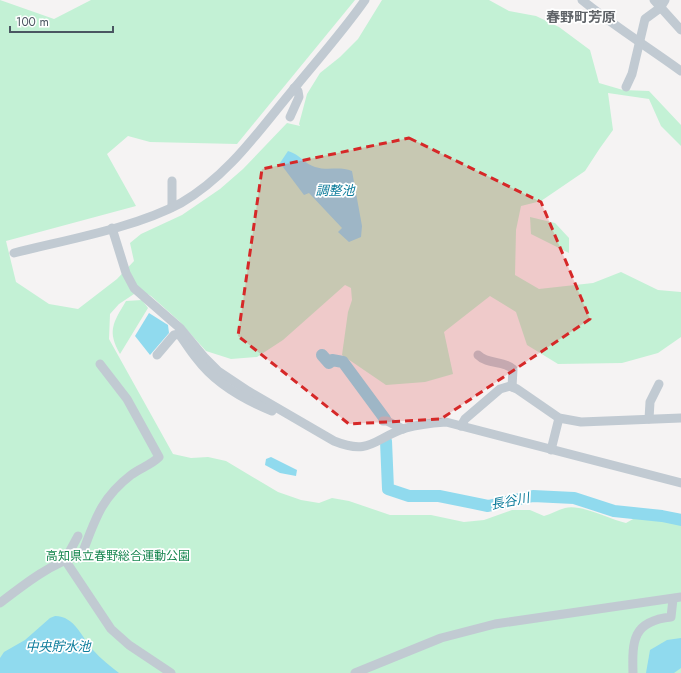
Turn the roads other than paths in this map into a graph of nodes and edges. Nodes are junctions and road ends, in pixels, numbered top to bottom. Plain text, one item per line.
1 (365, 0) edge
2 (582, 0) edge
3 (654, 0) edge
4 (662, 4) edge
5 (681, 30) edge
6 (639, 41) junction
7 (681, 71) edge
8 (626, 87) dead end
9 (294, 88) junction
10 (290, 117) dead end
11 (172, 181) dead end
12 (172, 207) junction
13 (112, 228) junction
14 (14, 253) dead end
15 (157, 355) dead end
16 (478, 355) dead end
17 (100, 364) dead end
18 (659, 384) dead end
19 (512, 387) junction
20 (559, 418) junction
21 (681, 418) edge
22 (649, 419) junction
23 (383, 421) dead end
24 (305, 425) junction
25 (461, 426) junction
26 (403, 429) junction
27 (551, 450) junction
28 (681, 483) edge
29 (78, 536) dead end
30 (62, 562) junction
31 (677, 598) edge
32 (0, 603) edge
33 (171, 673) edge
34 (355, 673) edge
35 (633, 673) edge

1 - 9 street
2 - 6 street
3 - 4 street
4 - 5 street
4 - 6 street
6 - 7 street
6 - 8 street
9 - 10 street
9 - 12 street
11 - 12 street
12 - 13 street
13 - 14 street
13 - 24 street
15 - 24 street
16 - 19 street
17 - 30 street
18 - 22 street
19 - 20 street
19 - 25 street
20 - 22 street
20 - 27 street
21 - 22 street
23 - 26 street
24 - 26 street
25 - 26 street
25 - 27 street
27 - 28 street
29 - 30 street
30 - 32 street
30 - 33 street
31 - 34 street
31 - 35 street

